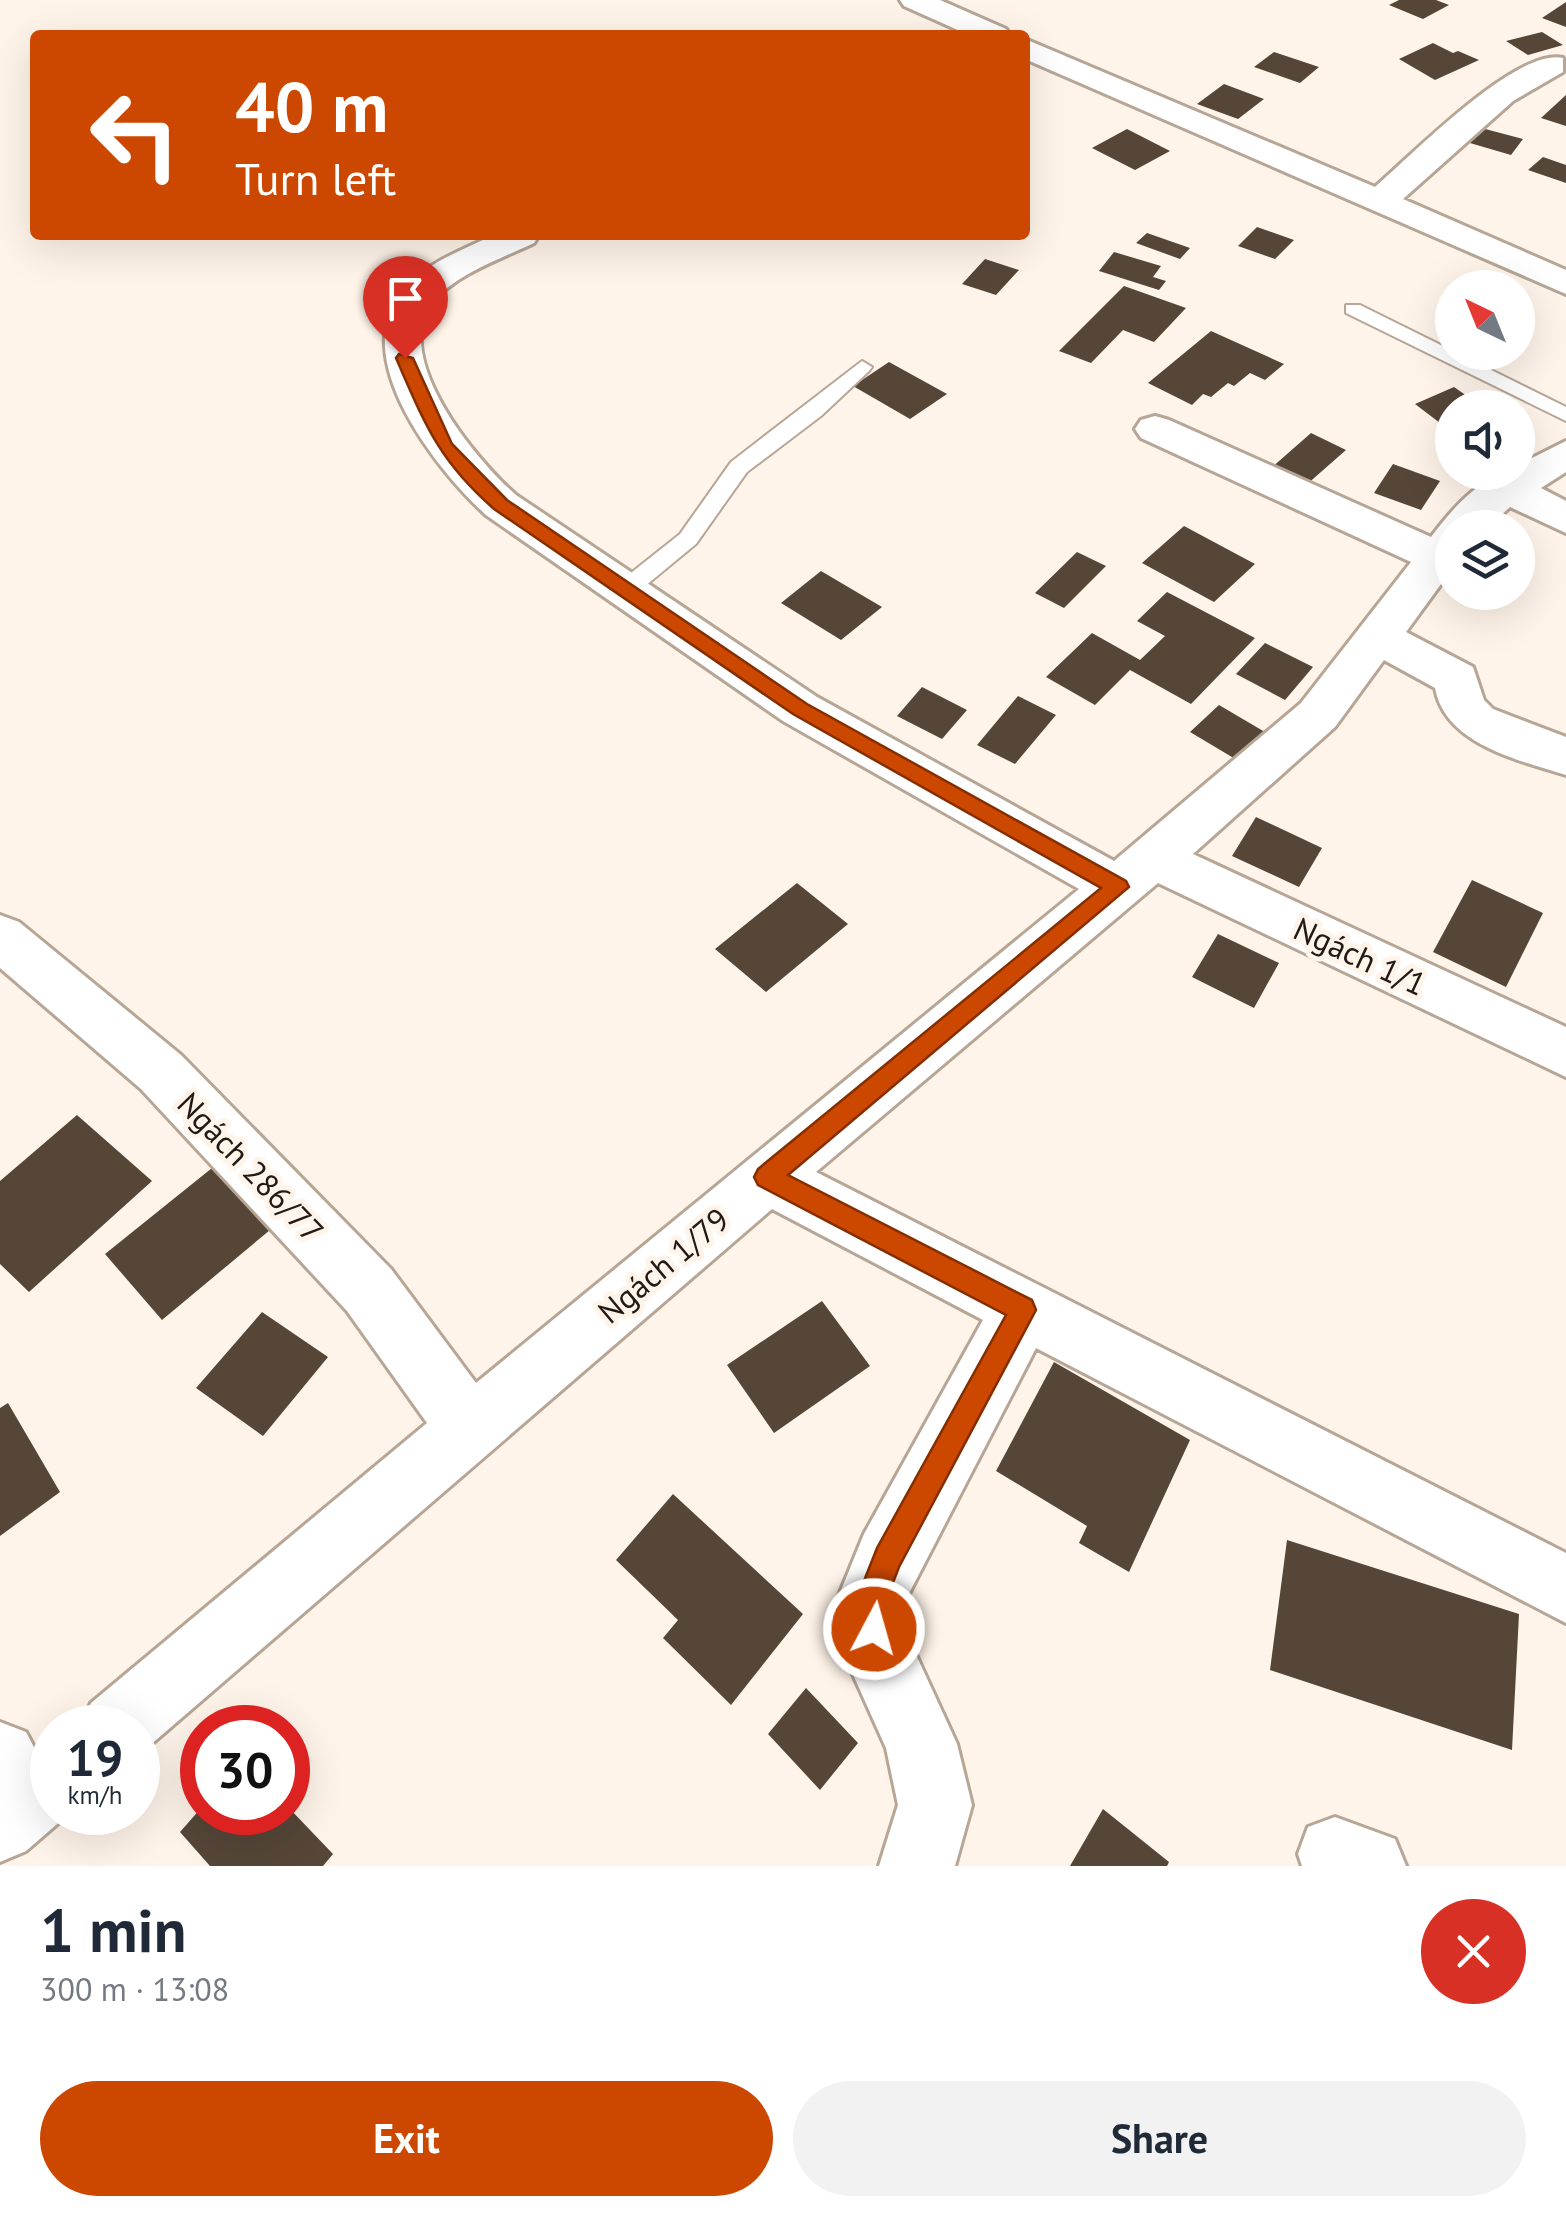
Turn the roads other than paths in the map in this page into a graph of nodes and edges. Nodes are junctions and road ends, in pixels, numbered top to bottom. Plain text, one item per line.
1 (929, 9) edge
2 (982, 30) edge
3 (1030, 50) edge
4 (1552, 65) dead end
5 (1380, 202) junction
6 (512, 240) edge
7 (1566, 282) edge
8 (1353, 309) dead end
9 (862, 367) dead end
10 (1566, 415) edge
11 (1155, 429) dead end
12 (1566, 454) edge
13 (1535, 473) edge
14 (1508, 490) edge
15 (1512, 490) edge
16 (1479, 510) edge
17 (1566, 519) edge
18 (1435, 535) edge
19 (1435, 561) edge
20 (624, 590) junction
21 (1376, 636) junction
22 (1566, 758) edge
23 (1136, 873) junction
24 (0, 937) edge
25 (1566, 1053) edge
26 (767, 1177) junction
27 (1023, 1310) junction
28 (470, 1428) junction
29 (1566, 1589) edge
30 (143, 1705) edge
31 (917, 1866) edge

1 - 2 street
3 - 5 street
4 - 5 street
5 - 7 street
6 - 20 street, Ngách 1/1
8 - 10 lane
9 - 20 lane
11 - 18 street
12 - 13 street, Ngách 1/79
14 - 16 street, Ngách 1/79
15 - 17 street
19 - 21 street, Ngách 1/79
20 - 23 street, Ngách 1/1
21 - 22 street
21 - 23 street, Ngách 1/79
23 - 25 street, Ngách 1/1
23 - 26 street, Ngách 1/79
24 - 28 street, Ngách 286/77
26 - 27 street
26 - 28 street, Ngách 1/79
27 - 29 street
27 - 31 street
28 - 30 street, Ngách 1/79

